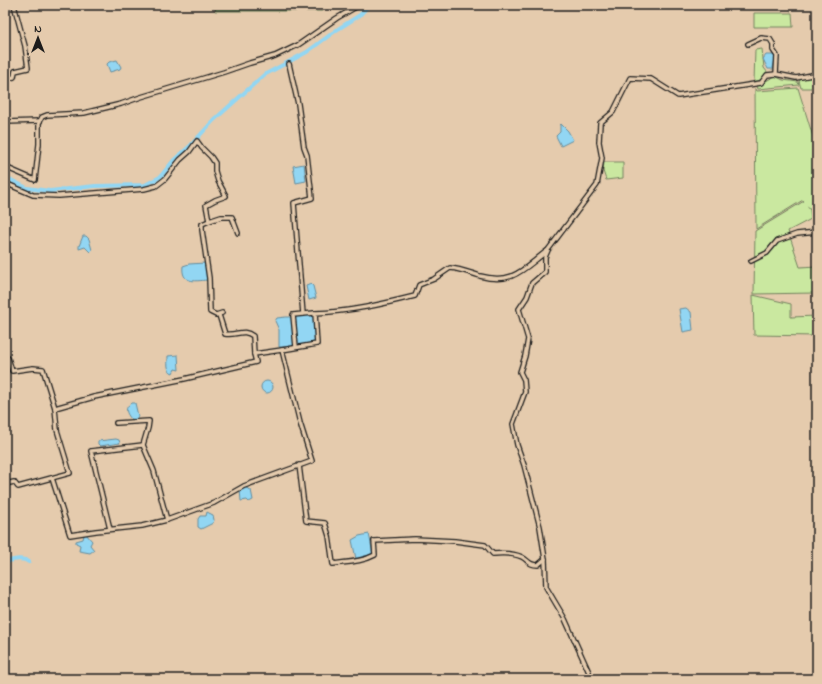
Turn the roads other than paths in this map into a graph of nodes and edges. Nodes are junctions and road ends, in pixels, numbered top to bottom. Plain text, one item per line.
1 (14, 5) edge
2 (362, 5) edge
3 (748, 44) dead end
4 (289, 64) dead end
5 (776, 74) junction
6 (817, 74) edge
7 (5, 79) edge
8 (40, 121) junction
9 (5, 122) edge
10 (5, 167) edge
11 (5, 183) edge
12 (209, 221) junction
13 (238, 232) dead end
14 (817, 232) edge
15 (548, 250) junction
16 (751, 261) dead end
17 (303, 314) junction
18 (315, 314) junction
19 (296, 347) junction
20 (282, 350) junction
21 (254, 354) junction
22 (5, 358) edge
23 (55, 408) junction
24 (116, 423) dead end
25 (144, 445) junction
26 (299, 465) junction
27 (52, 478) junction
28 (5, 484) edge
29 (167, 520) junction
30 (110, 529) junction
31 (545, 559) junction
32 (592, 679) edge

1 - 7 street
2 - 8 street
3 - 5 street
4 - 17 street
5 - 6 street
5 - 15 street
8 - 9 street
8 - 10 street
11 - 12 street
12 - 13 street
12 - 21 street
14 - 16 street
15 - 18 street
15 - 31 street
17 - 18 street
17 - 19 street
18 - 19 street
19 - 20 street
20 - 21 street
20 - 26 street
21 - 23 street
22 - 23 street
23 - 27 street
24 - 25 street
25 - 29 street
25 - 30 street
26 - 29 street
26 - 31 street
27 - 28 street
27 - 30 street
29 - 30 street
31 - 32 street

